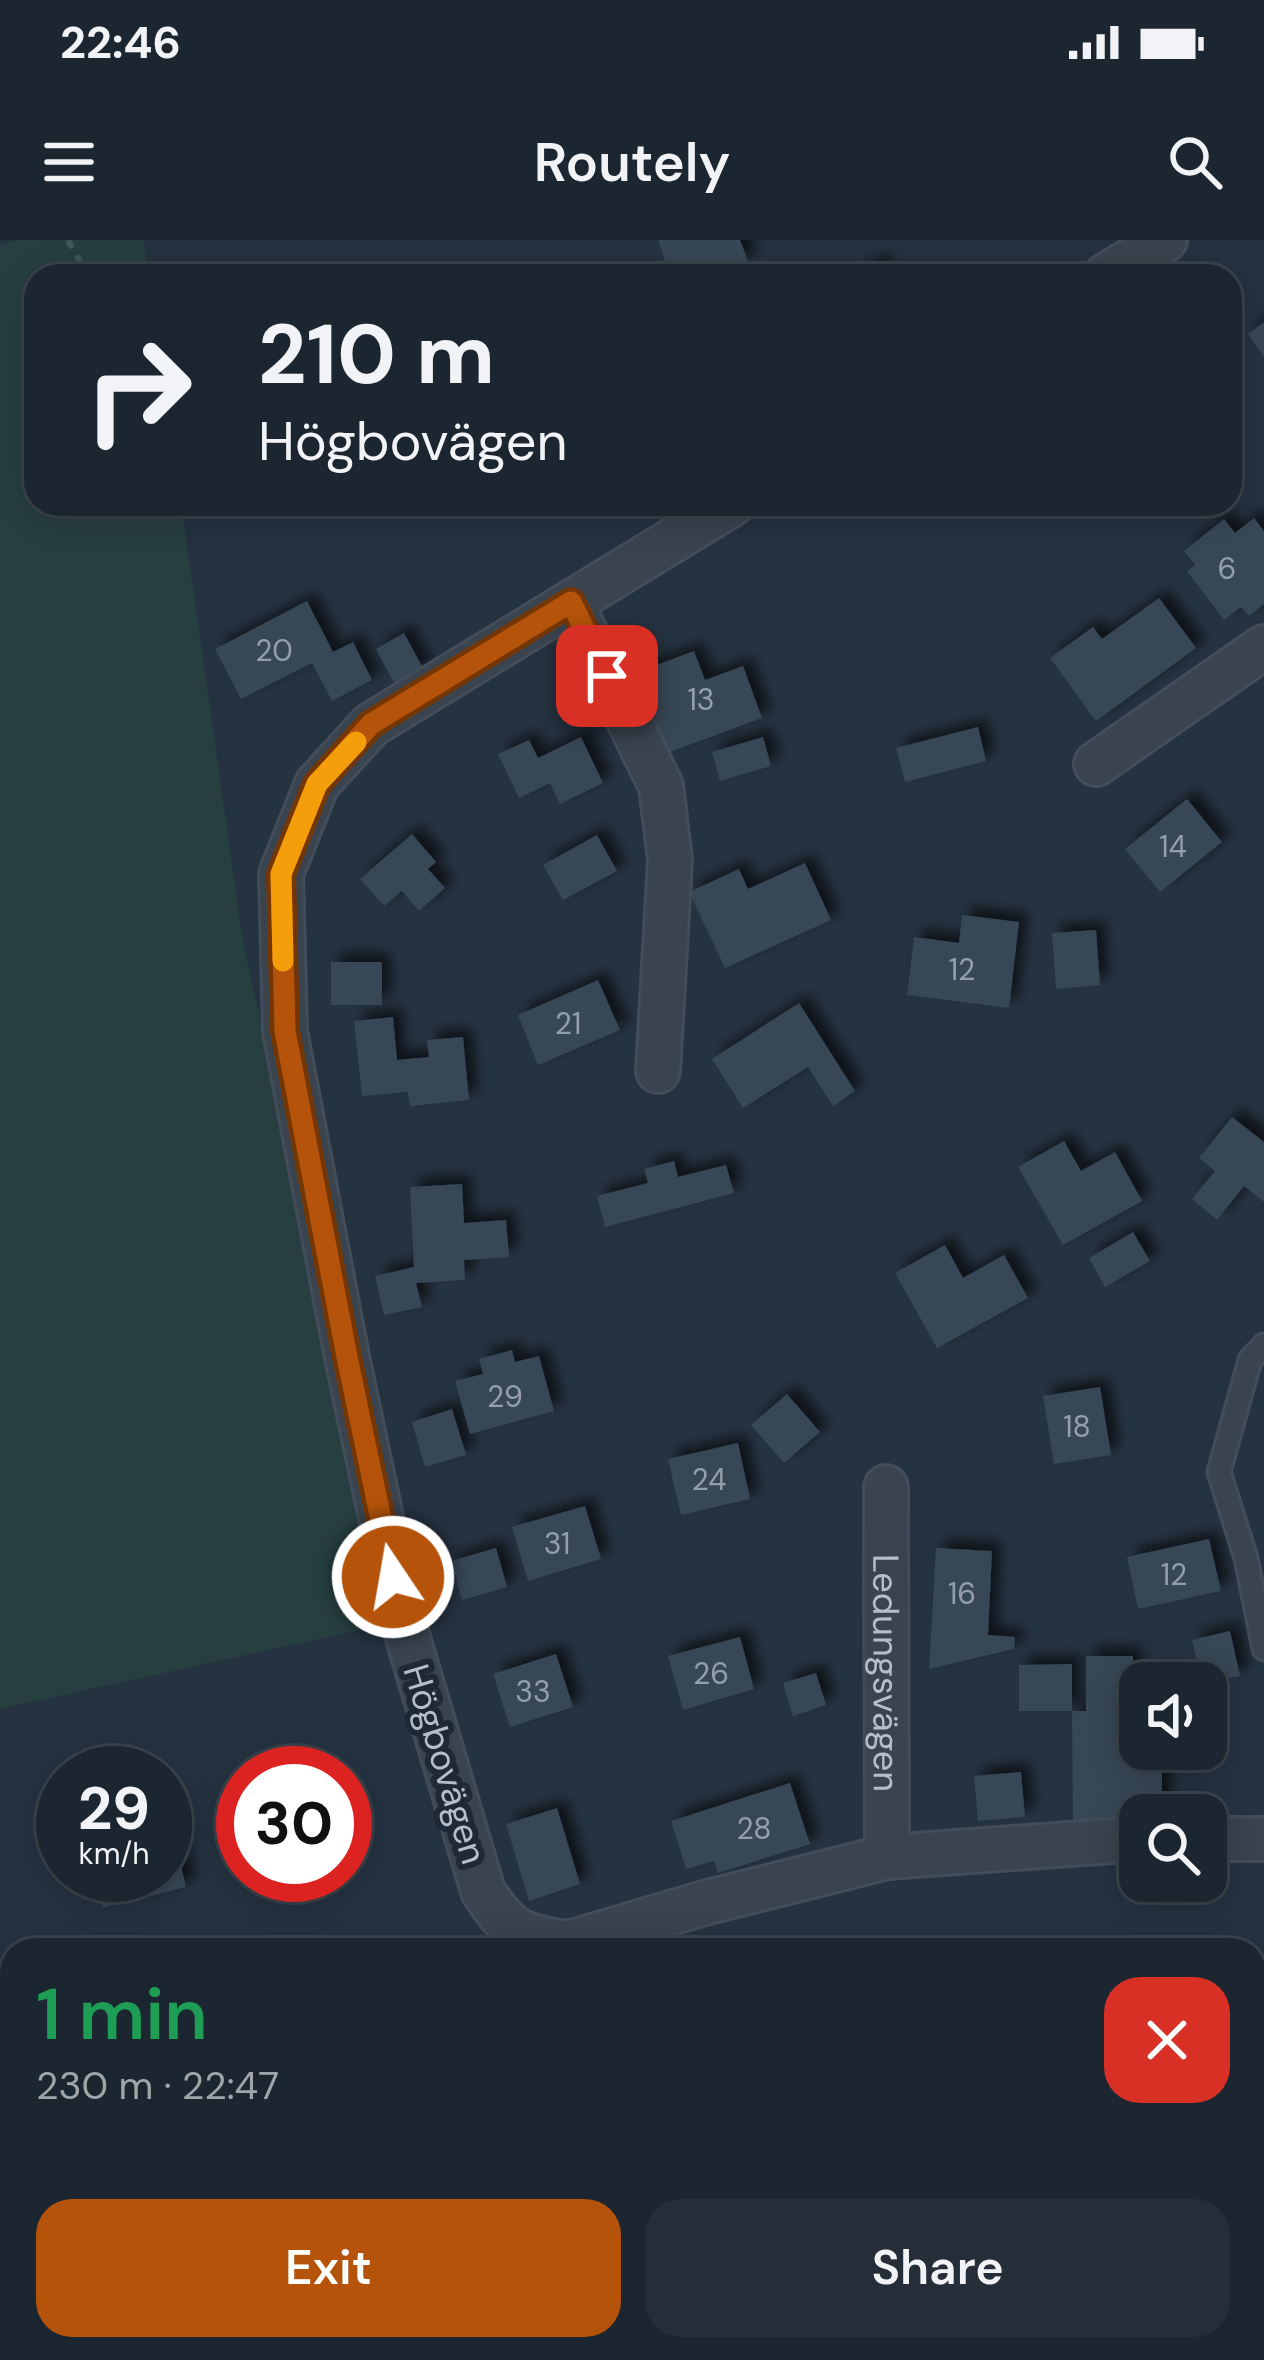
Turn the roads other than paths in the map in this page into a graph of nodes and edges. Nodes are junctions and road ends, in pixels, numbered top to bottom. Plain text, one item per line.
1 (1165, 240) edge
2 (1125, 264) edge
3 (712, 516) edge
4 (571, 602) junction
5 (1264, 647) edge
6 (1096, 764) dead end
7 (658, 1071) dead end
8 (1264, 1346) edge
9 (886, 1486) dead end
10 (1264, 1648) edge
11 (1227, 1839) edge
12 (1264, 1839) edge
13 (1119, 1840) edge
14 (887, 1857) junction
15 (537, 1938) edge
16 (594, 1938) edge

1 - 2 street
3 - 4 street, Högbovägen
4 - 7 street
4 - 15 street, Högbovägen
5 - 6 street
8 - 10 lane
9 - 14 street, Ledungsvägen
11 - 12 street
13 - 14 street
14 - 16 street

